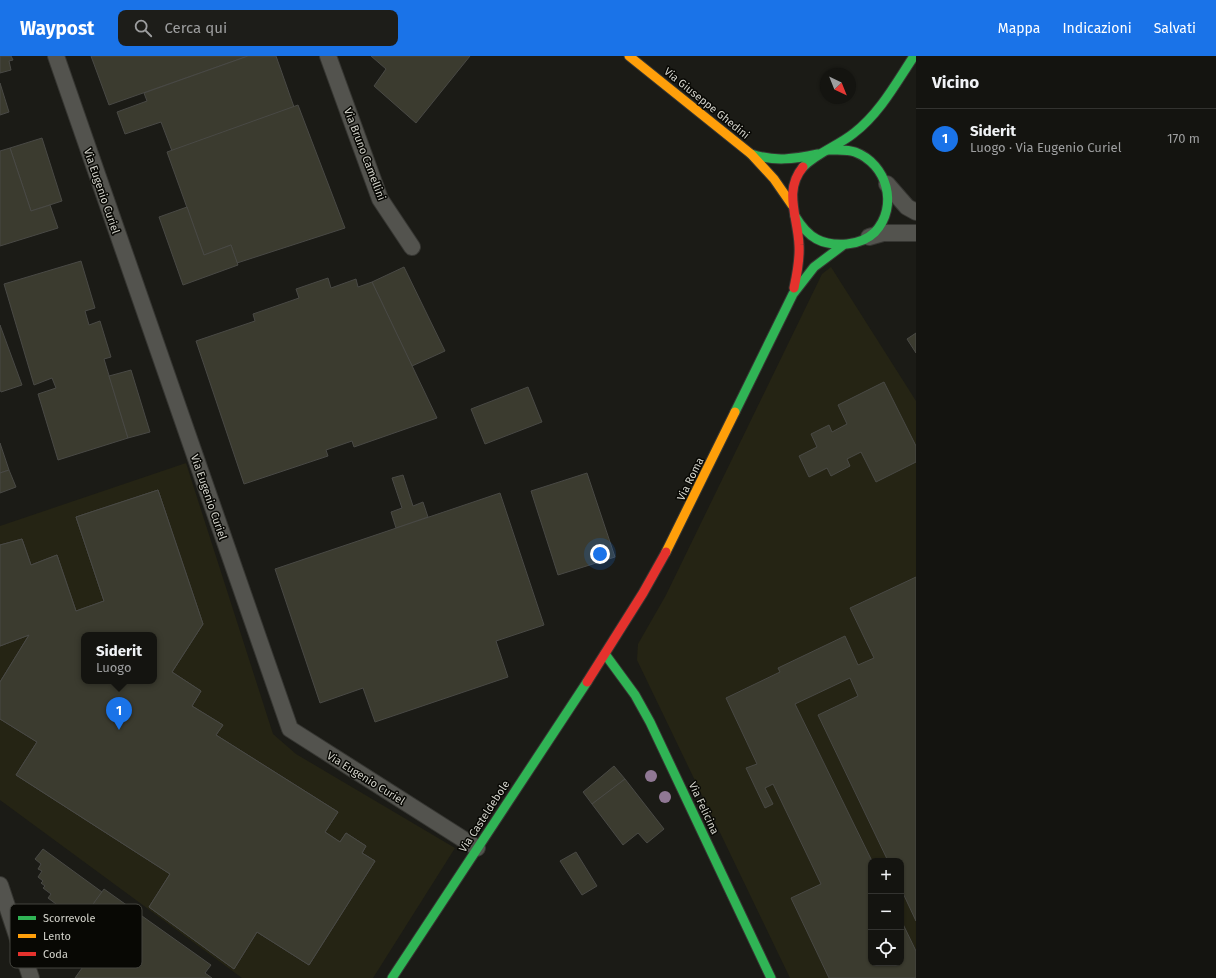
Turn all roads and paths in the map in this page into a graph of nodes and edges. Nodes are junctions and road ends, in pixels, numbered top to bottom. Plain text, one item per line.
1 (56, 56) edge
2 (328, 56) edge
3 (629, 56) edge
4 (914, 56) edge
5 (886, 98) junction
6 (871, 133) dead end
7 (869, 147) dead end
8 (824, 152) junction
9 (751, 154) junction
10 (872, 160) junction
11 (887, 184) junction
12 (792, 205) junction
13 (916, 212) edge
14 (795, 215) junction
15 (916, 233) edge
16 (868, 237) junction
17 (842, 246) junction
18 (412, 247) dead end
19 (793, 294) junction
20 (605, 654) junction
21 (597, 668) joint
22 (477, 848) junction
23 (0, 885) edge
24 (10, 915) edge
25 (28, 968) edge
26 (31, 978) edge
27 (392, 978) edge
28 (771, 978) edge

1 - 22 street, Via Eugenio Curiel
2 - 18 street, Via Bruno Camellini
3 - 9 street, Via Giuseppe Ghedini
4 - 5 street, Via Roma
5 - 6 street, Via Roma
5 - 8 street, Via Roma
7 - 10 street, Via Roma
8 - 9 street, Via Giuseppe Ghedini
8 - 10 street, Via Roma
8 - 12 street, Via Roma
9 - 12 street, Via Giuseppe Ghedini
10 - 11 street, Via Roma
11 - 13 street
11 - 16 street, Via Roma
12 - 14 street, Via Roma
14 - 17 street, Via Roma
14 - 19 street, Via Roma
15 - 16 street
16 - 17 street, Via Roma
17 - 19 street, Via Roma
19 - 20 street, Via Roma
20 - 21 street, Via Roma
20 - 28 street, Via Felicina
21 - 22 street, Via Casteldebole
22 - 27 street, Via Casteldebole
23 - 24 street
25 - 26 street

